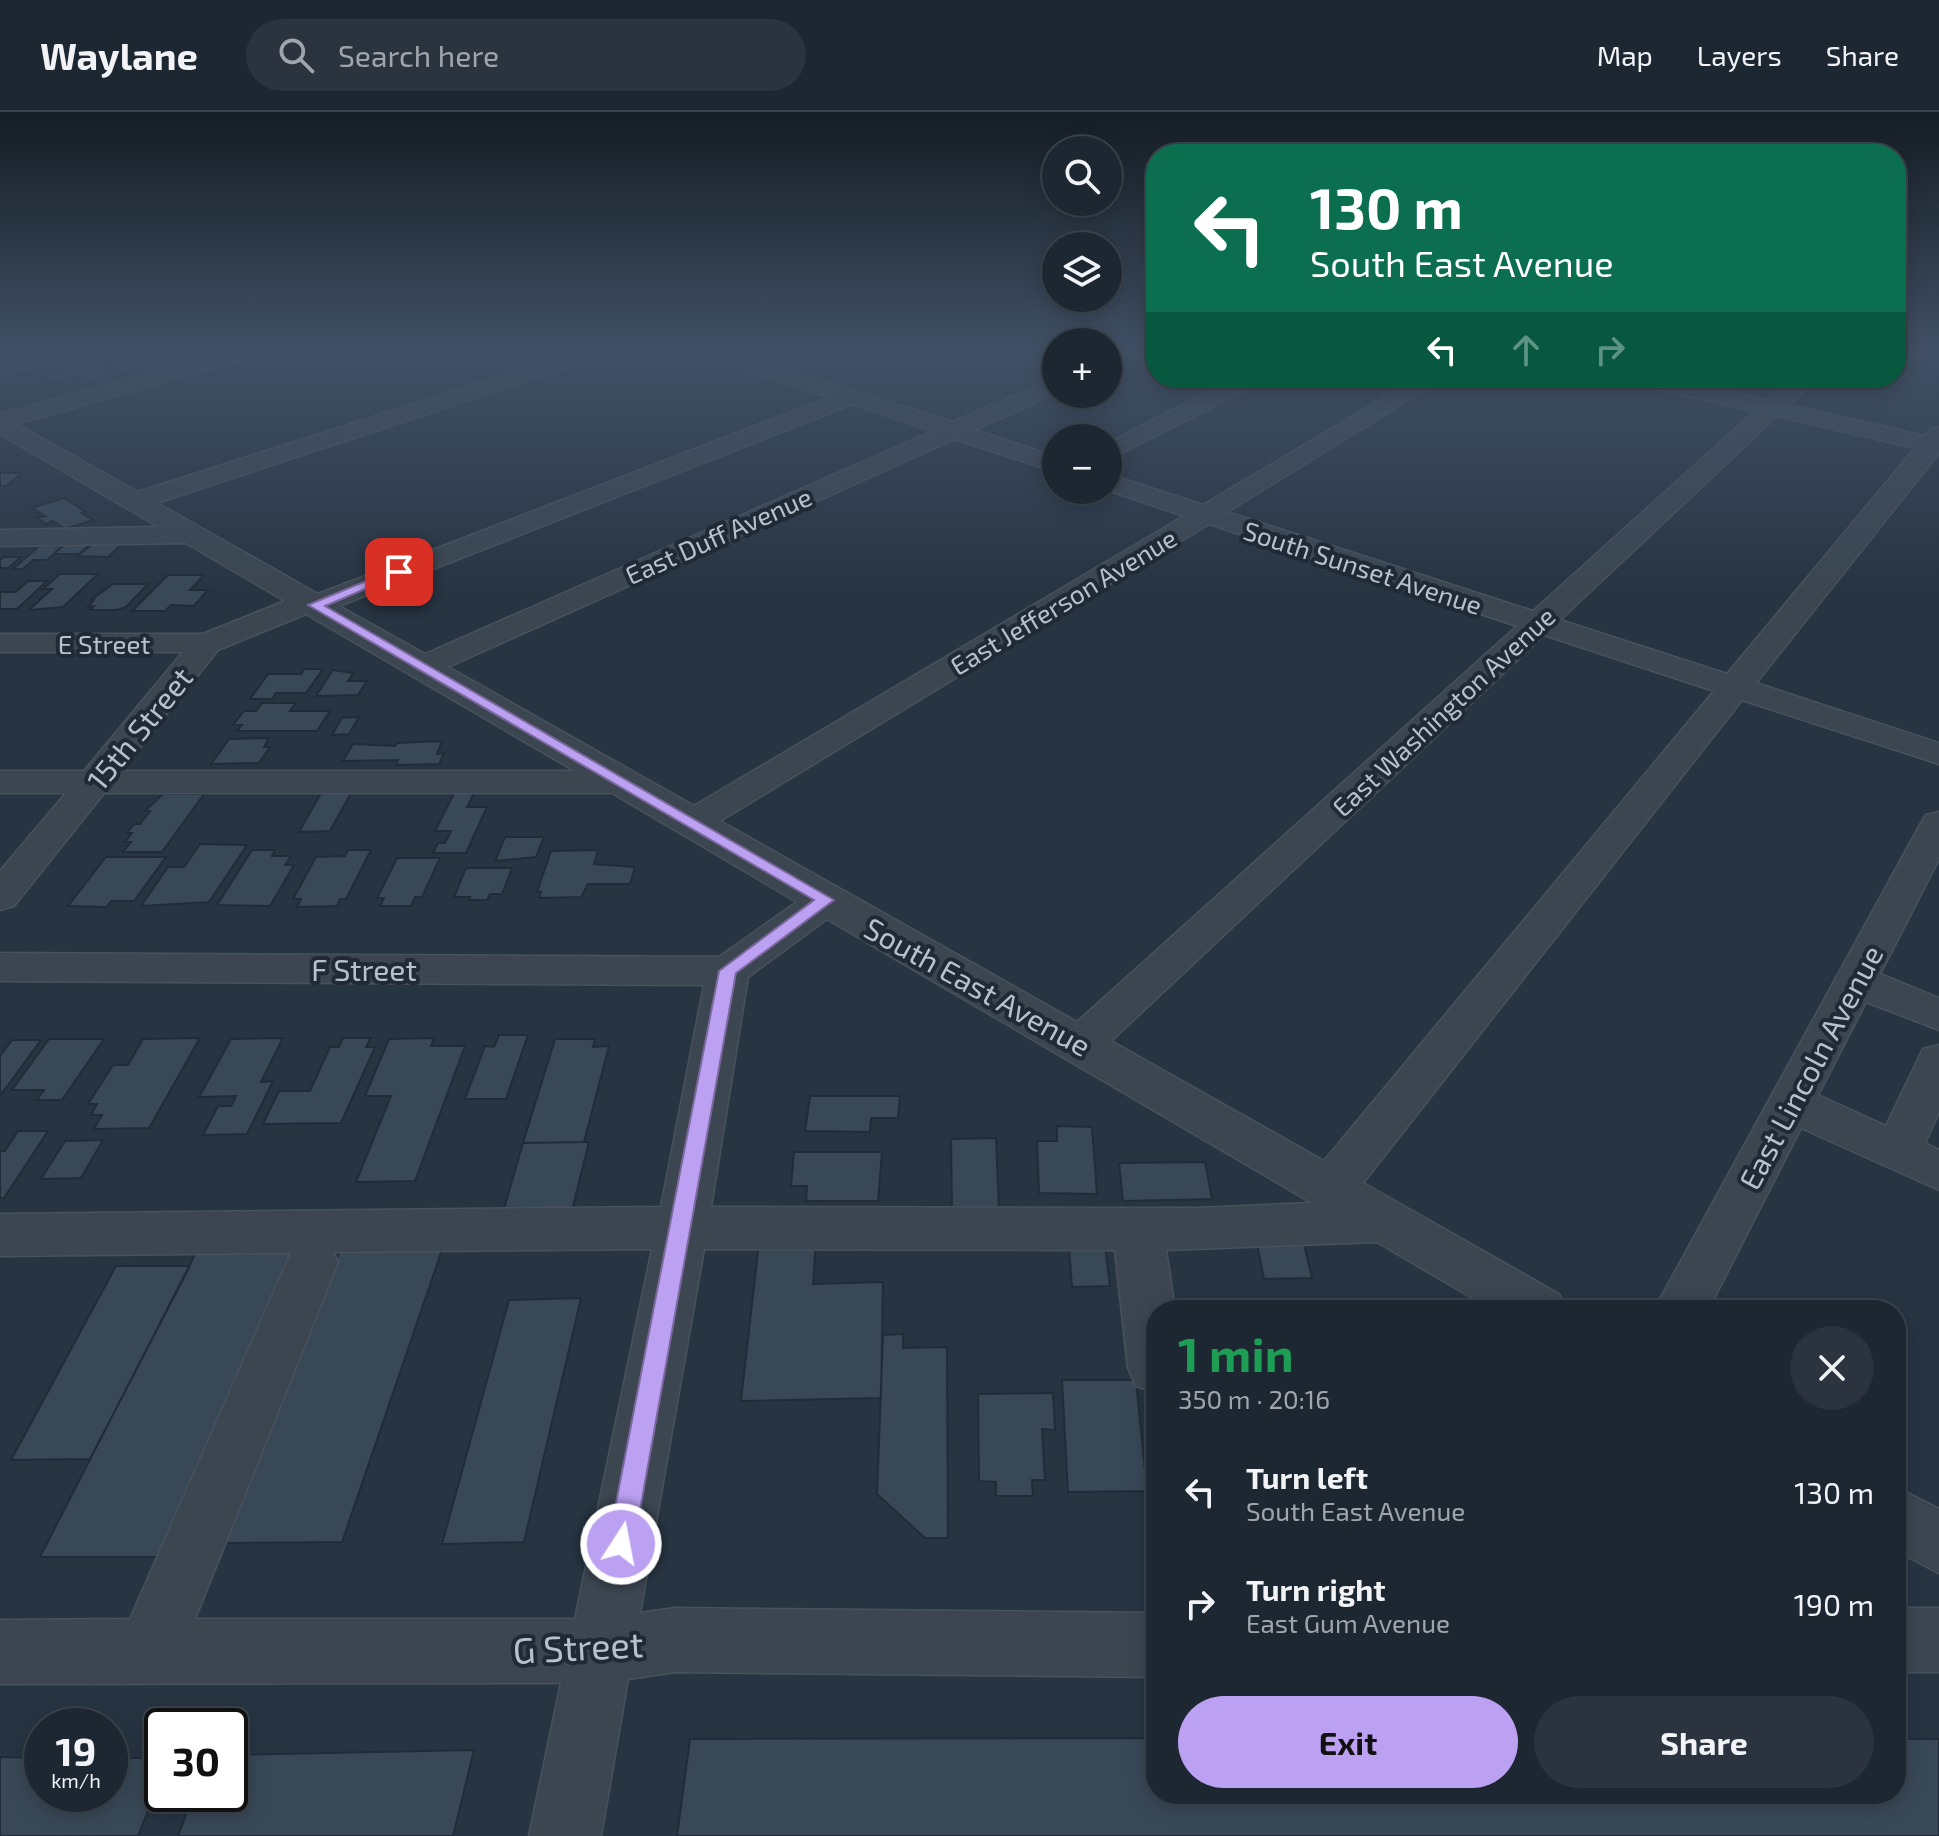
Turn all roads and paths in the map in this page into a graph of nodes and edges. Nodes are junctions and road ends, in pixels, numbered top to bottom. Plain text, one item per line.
1 (14, 430) edge
2 (355, 430) edge
3 (763, 430) edge
4 (953, 430) edge
5 (955, 430) edge
6 (1151, 430) edge
7 (1346, 430) edge
8 (1749, 430) edge
9 (1879, 430) edge
10 (1936, 442) edge
11 (1122, 446) edge
12 (1042, 460) edge
13 (1122, 487) edge
14 (135, 502) junction
15 (1206, 515) junction
16 (191, 535) junction
17 (0, 538) edge
18 (312, 604) junction
19 (1537, 624) junction
20 (0, 643) edge
21 (207, 643) junction
22 (423, 667) junction
23 (1735, 688) junction
24 (1939, 754) edge
25 (0, 782) edge
26 (95, 782) junction
27 (622, 782) junction
28 (692, 822) junction
29 (1939, 823) edge
30 (0, 897) edge
31 (826, 900) junction
32 (0, 967) edge
33 (728, 971) junction
34 (1856, 981) junction
35 (1939, 1015) edge
36 (1081, 1043) junction
37 (1939, 1061) edge
38 (1791, 1103) junction
39 (1918, 1161) edge
40 (1331, 1188) junction
41 (1386, 1221) junction
42 (682, 1228) junction
43 (1138, 1229) junction
44 (0, 1235) edge
45 (312, 1262) dead end
46 (1147, 1300) edge
47 (1523, 1300) edge
48 (1686, 1300) edge
49 (1906, 1523) edge
50 (1939, 1543) edge
51 (1906, 1640) edge
52 (1939, 1640) edge
53 (1146, 1645) edge
54 (600, 1651) junction
55 (0, 1652) edge
56 (149, 1652) junction
57 (565, 1836) edge

1 - 14 street, South East Avenue
2 - 14 street
3 - 18 street, 15th Street
4 - 22 street, East Duff Avenue
5 - 12 street
6 - 11 street
7 - 15 street, East Jefferson Avenue
8 - 19 street, East Washington Avenue
9 - 10 street
10 - 23 street
13 - 15 street, South Sunset Avenue
14 - 16 street, South East Avenue
15 - 19 street, South Sunset Avenue
15 - 28 street, East Jefferson Avenue
16 - 17 street
16 - 18 street, South East Avenue
18 - 21 street, 15th Street
18 - 22 street, South East Avenue
19 - 23 street, South Sunset Avenue
19 - 36 street, East Washington Avenue
20 - 21 street, E Street
21 - 26 street, 15th Street
22 - 27 street, South East Avenue
23 - 24 street, South Sunset Avenue
23 - 40 street
25 - 26 street
26 - 27 street
26 - 30 street, 15th Street
27 - 28 street, South East Avenue
28 - 31 street, South East Avenue
29 - 34 street, East Lincoln Avenue
31 - 33 street
31 - 36 street, South East Avenue
32 - 33 street, F Street
33 - 42 street
34 - 35 street
34 - 38 street, East Lincoln Avenue
36 - 40 street, South East Avenue
37 - 39 street
38 - 39 street
38 - 48 street, East Lincoln Avenue
40 - 41 street, South East Avenue
41 - 43 street
41 - 47 street, South East Avenue
42 - 43 street
42 - 44 street
42 - 54 street
43 - 46 street
45 - 56 street
49 - 50 street
51 - 52 street
53 - 54 street, G Street
54 - 56 street, G Street
54 - 57 street
55 - 56 street, G Street

